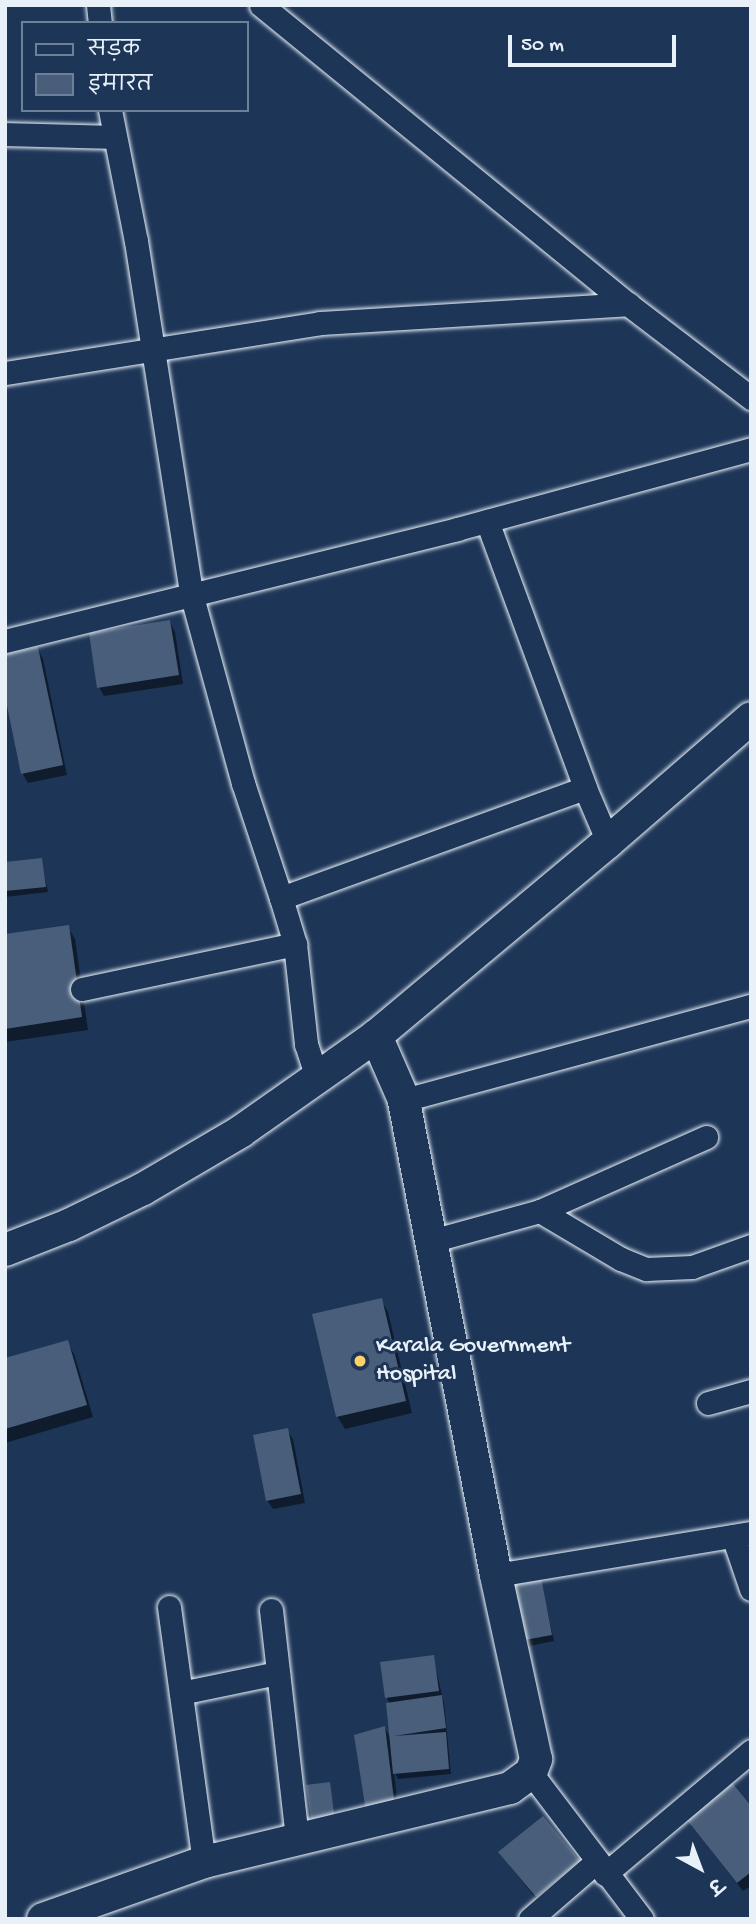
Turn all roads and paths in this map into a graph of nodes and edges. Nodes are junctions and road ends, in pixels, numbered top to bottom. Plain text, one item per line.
1 (261, 5) edge
2 (110, 112) edge
3 (5, 134) edge
4 (114, 137) junction
5 (628, 304) junction
6 (153, 350) junction
7 (5, 373) edge
8 (751, 398) edge
9 (751, 449) edge
10 (487, 521) junction
11 (191, 593) junction
12 (5, 641) edge
13 (751, 718) edge
14 (585, 788) junction
15 (608, 842) junction
16 (281, 898) junction
17 (295, 944) junction
18 (82, 989) dead end
19 (751, 1006) edge
20 (376, 1036) junction
21 (317, 1078) junction
22 (404, 1100) junction
23 (706, 1136) dead end
24 (540, 1211) junction
25 (431, 1241) junction
26 (751, 1246) edge
27 (5, 1251) edge
28 (751, 1391) edge
29 (708, 1403) dead end
30 (742, 1535) edge
31 (496, 1575) junction
32 (751, 1589) edge
33 (169, 1607) dead end
34 (271, 1610) dead end
35 (278, 1674) junction
36 (181, 1693) junction
37 (751, 1751) edge
38 (531, 1773) junction
39 (297, 1839) junction
40 (204, 1862) junction
41 (601, 1868) junction
42 (48, 1918) edge
43 (530, 1919) edge
44 (642, 1919) edge

1 - 5 street
2 - 4 street
3 - 4 street
4 - 6 street
5 - 6 street
5 - 8 street
6 - 7 street
6 - 11 street
9 - 10 street
10 - 11 street
10 - 14 street
11 - 12 street
11 - 16 street
13 - 15 street
14 - 15 street
14 - 16 street
15 - 20 street
16 - 17 street
17 - 18 street
17 - 21 street
19 - 22 street
20 - 21 street
20 - 22 street
21 - 27 street
22 - 25 street
23 - 24 street
24 - 25 street
24 - 26 street
25 - 31 street
28 - 29 street
30 - 31 street
30 - 32 street
31 - 38 street
33 - 36 street
34 - 35 street
35 - 36 street
35 - 39 street
36 - 40 street
37 - 41 street
38 - 39 street
38 - 41 street
39 - 40 street
40 - 42 street
41 - 43 street
41 - 44 street

